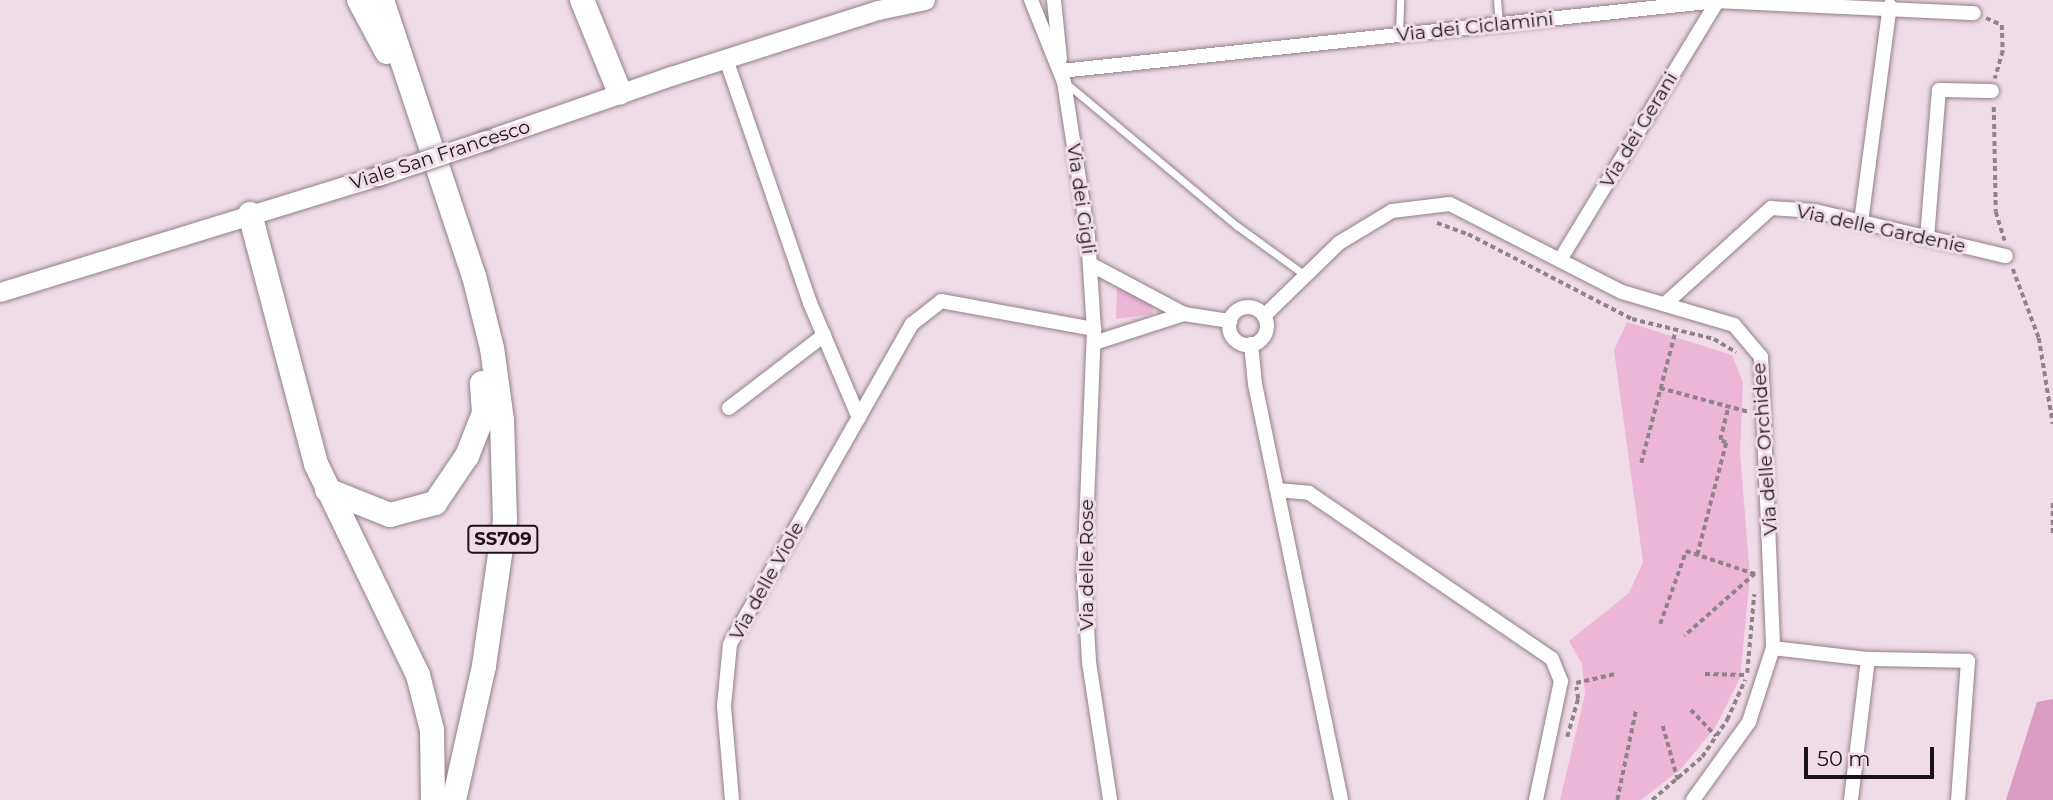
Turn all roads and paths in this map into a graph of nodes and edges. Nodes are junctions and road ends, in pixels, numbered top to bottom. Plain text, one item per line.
1 (359, 0) edge
2 (382, 0) edge
3 (582, 0) edge
4 (900, 0) edge
5 (925, 0) edge
6 (1031, 0) edge
7 (1054, 0) edge
8 (1400, 0) edge
9 (1497, 0) edge
10 (1717, 1) edge
11 (1890, 6) junction
12 (878, 10) junction
13 (1974, 13) joint
14 (1499, 25) junction
15 (1399, 36) junction
16 (726, 59) junction
17 (1062, 76) junction
18 (1992, 91) junction
19 (620, 93) junction
20 (420, 115) junction
21 (250, 214) junction
22 (1861, 222) junction
23 (1437, 223) dead end
24 (1927, 237) junction
25 (2008, 256) junction
26 (1560, 260) junction
27 (1090, 264) junction
28 (474, 276) junction
29 (1306, 276) junction
30 (0, 292) edge
31 (1666, 303) junction
32 (1184, 314) junction
33 (1264, 316) junction
34 (1230, 321) junction
35 (1676, 330) junction
36 (824, 335) junction
37 (1094, 336) junction
38 (1251, 344) junction
39 (1739, 353) dead end
40 (1660, 388) junction
41 (1748, 401) dead end
42 (1728, 407) junction
43 (729, 408) dead end
44 (1749, 412) junction
45 (859, 418) junction
46 (1749, 423) dead end
47 (2053, 424) edge
48 (1641, 463) dead end
49 (327, 490) junction
50 (1277, 490) junction
51 (2053, 503) edge
52 (2053, 537) edge
53 (1697, 555) junction
54 (1755, 571) junction
55 (1660, 624) dead end
56 (1685, 636) dead end
57 (1773, 648) junction
58 (1868, 659) junction
59 (1614, 674) dead end
60 (1705, 674) dead end
61 (1747, 675) junction
62 (1576, 683) dead end
63 (1636, 709) dead end
64 (1690, 710) dead end
65 (1663, 726) dead end
66 (1716, 736) junction
67 (1678, 780) junction
68 (433, 800) edge
69 (454, 800) edge
70 (732, 800) edge
71 (1110, 800) edge
72 (1341, 800) edge
73 (1536, 800) edge
74 (1617, 800) edge
75 (1651, 800) edge
76 (1693, 800) edge
77 (1851, 800) edge
78 (1958, 800) edge

1 - 20 highway, SS709
2 - 20 highway
3 - 19 highway
4 - 12 street, Viale San Francesco
5 - 12 street, Viale San Francesco
6 - 17 street, Via dei Gigli
7 - 17 street, Via dei Gigli
8 - 15 lane
9 - 14 lane
10 - 11 street, Via dei Ciclamini
10 - 14 street, Via dei Ciclamini
10 - 26 street, Via dei Gerani
11 - 13 street, Via dei Ciclamini
11 - 22 street
12 - 16 street, Viale San Francesco
13 - 18 path
14 - 15 street, Via dei Ciclamini
15 - 17 street, Via dei Ciclamini
16 - 19 street, Viale San Francesco
16 - 36 street
17 - 27 street, Via dei Gigli
17 - 29 lane
18 - 24 street
18 - 25 path
19 - 21 street, Viale San Francesco, bridge
20 - 28 highway, SS709
21 - 30 street, Viale San Francesco
21 - 49 highway
22 - 24 street, Via delle Gardenie
22 - 31 street, Via delle Gardenie
23 - 35 path
24 - 25 street, Via delle Gardenie
25 - 47 path
26 - 29 street, Via delle Orchidee
26 - 31 street, Via delle Orchidee
27 - 32 street
27 - 37 street, Via dei Gigli
28 - 49 highway
28 - 69 highway, SS709
29 - 33 street, Via delle Orchidee
31 - 57 street, Via delle Orchidee
32 - 34 street
32 - 37 street
33 - 34 street
33 - 38 street, Via delle Orchidee
34 - 38 street
35 - 39 path
35 - 40 path
36 - 43 street
36 - 45 street
37 - 45 street, Via delle Viole
37 - 71 street, Via delle Rose
38 - 50 street
40 - 42 path
40 - 48 path
41 - 44 path
42 - 44 path
42 - 53 path
44 - 46 path
45 - 70 street, Via delle Viole
49 - 68 highway
50 - 72 street
50 - 73 street
51 - 52 path
53 - 54 path
53 - 55 path
54 - 56 path
54 - 61 path
57 - 58 street
57 - 76 street, Via delle Orchidee
58 - 77 street
58 - 78 street
59 - 62 path
60 - 61 path
61 - 66 path
63 - 74 path
64 - 66 path
65 - 67 path
66 - 67 path
67 - 75 path

